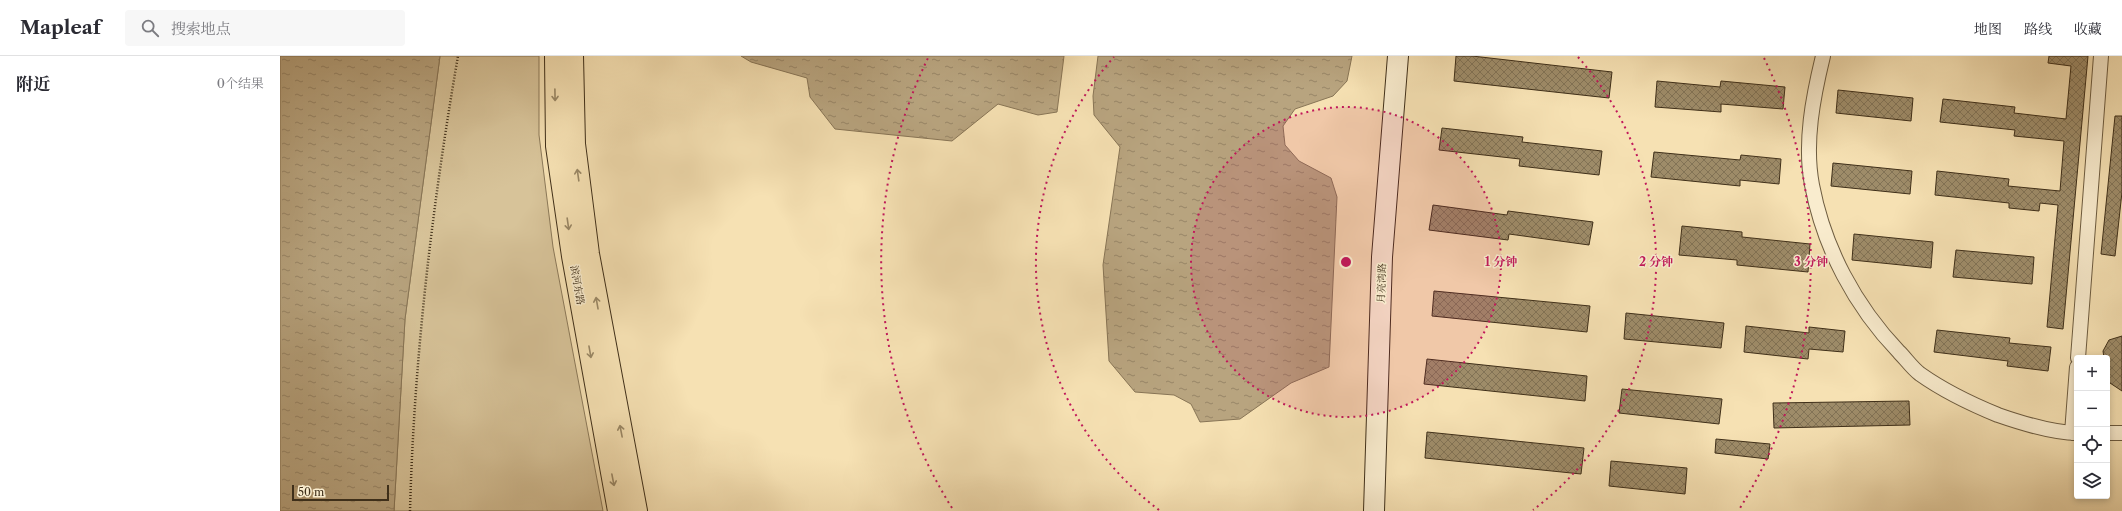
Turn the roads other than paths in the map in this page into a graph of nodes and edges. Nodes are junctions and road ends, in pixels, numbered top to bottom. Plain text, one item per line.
1 (556, 56) edge
2 (572, 56) edge
3 (1398, 56) edge
4 (1823, 56) edge
5 (2101, 56) edge
6 (2078, 355) edge
7 (2076, 391) edge
8 (2074, 427) edge
9 (2074, 433) edge
10 (2110, 433) edge
11 (2122, 433) edge
12 (619, 511) edge
13 (636, 511) edge
14 (1374, 511) edge

1 -> 12 main road, 滨河东路
13 -> 2 main road, 滨河东路
3 - 14 street, 月亮湾路
4 - 9 street
5 - 6 street
7 - 8 street
10 - 11 street

